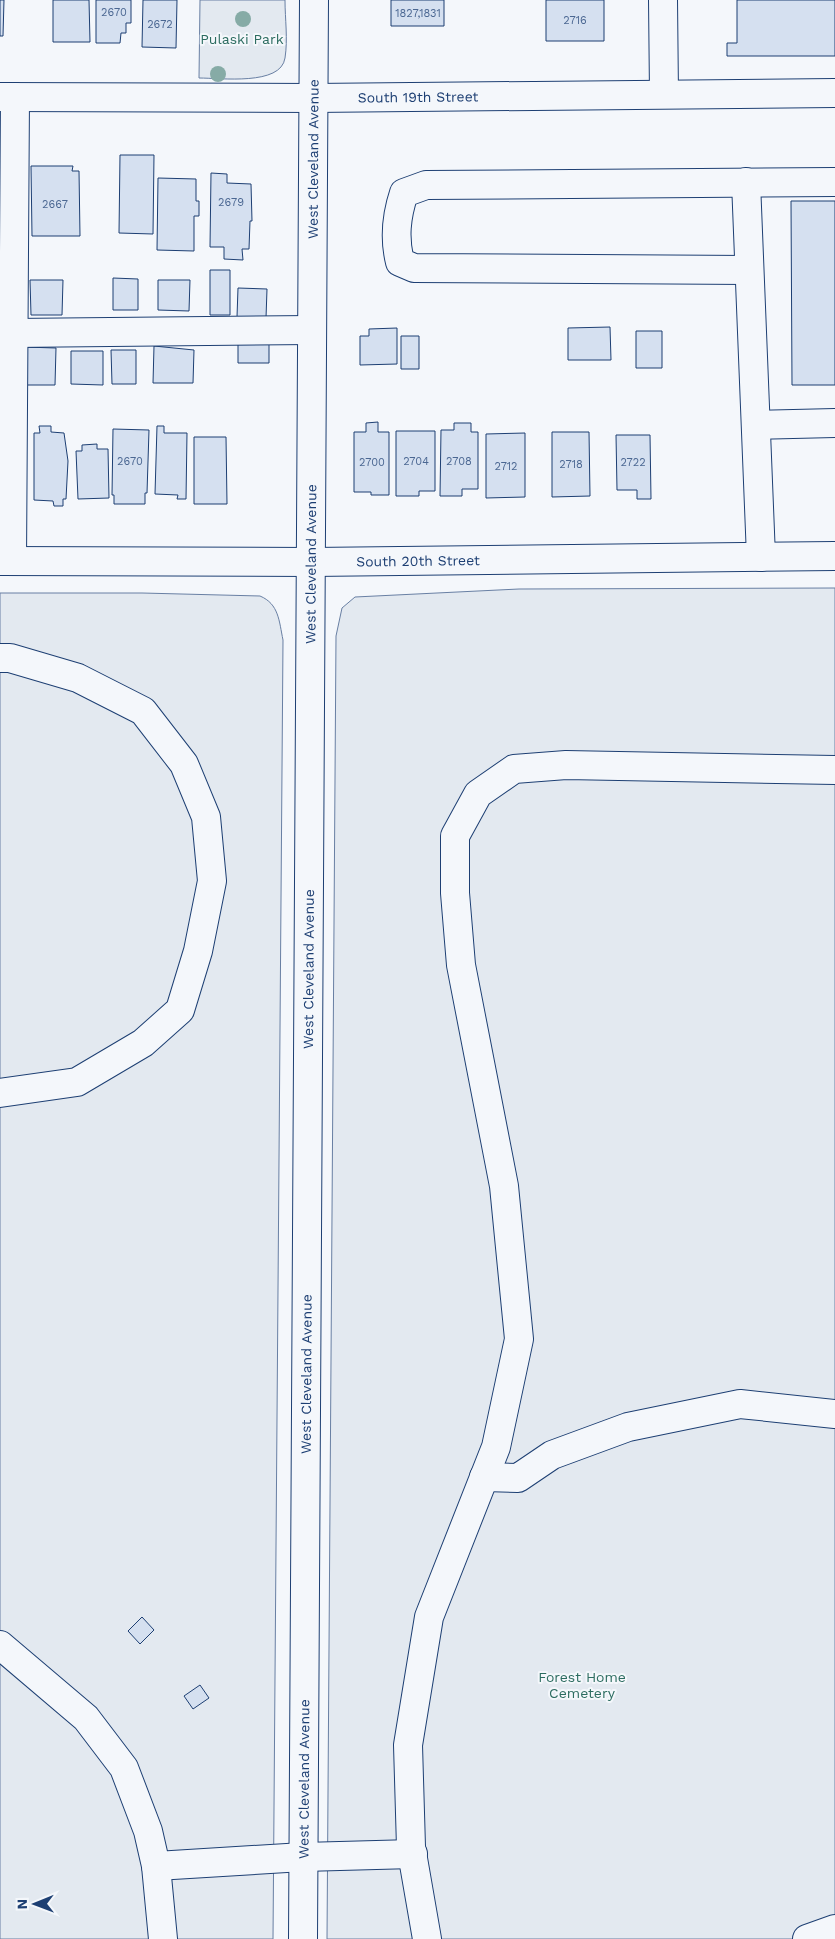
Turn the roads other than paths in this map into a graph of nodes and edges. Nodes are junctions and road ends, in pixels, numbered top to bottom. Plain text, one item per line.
1 (314, 0) edge
2 (662, 0) edge
3 (835, 93) edge
4 (664, 94) junction
5 (7, 97) edge
6 (314, 98) junction
7 (746, 182) junction
8 (835, 182) edge
9 (749, 270) junction
10 (312, 330) junction
11 (13, 333) junction
12 (835, 423) edge
13 (756, 425) junction
14 (835, 556) edge
15 (761, 557) junction
16 (6, 561) edge
17 (312, 562) junction
18 (0, 658) edge
19 (835, 770) edge
20 (0, 1093) edge
21 (835, 1414) edge
22 (484, 1477) junction
23 (0, 1644) edge
24 (413, 1854) junction
25 (303, 1857) junction
26 (156, 1866) junction
27 (835, 1929) edge
28 (163, 1939) edge
29 (303, 1939) edge
30 (427, 1939) edge
31 (807, 1939) edge

1 - 6 street, West Cleveland Avenue
2 - 4 street
3 - 4 street, South 19th Street
4 - 6 street, South 19th Street
5 - 6 street, South 19th Street
5 - 11 street
6 - 10 street, West Cleveland Avenue
7 - 8 street
7 - 9 street
7 - 9 street
9 - 13 street
10 - 11 street
10 - 17 street, West Cleveland Avenue
11 - 16 street
12 - 13 street
13 - 15 street
14 - 15 street, South 20th Street
15 - 17 street, South 20th Street
16 - 17 street, South 20th Street
17 - 25 street, West Cleveland Avenue
18 - 20 street
19 - 22 street
21 - 22 street
22 - 24 street
23 - 26 street
24 - 25 street
24 - 30 street
25 - 26 street
25 - 29 street, West Cleveland Avenue
26 - 28 street
27 - 31 street

